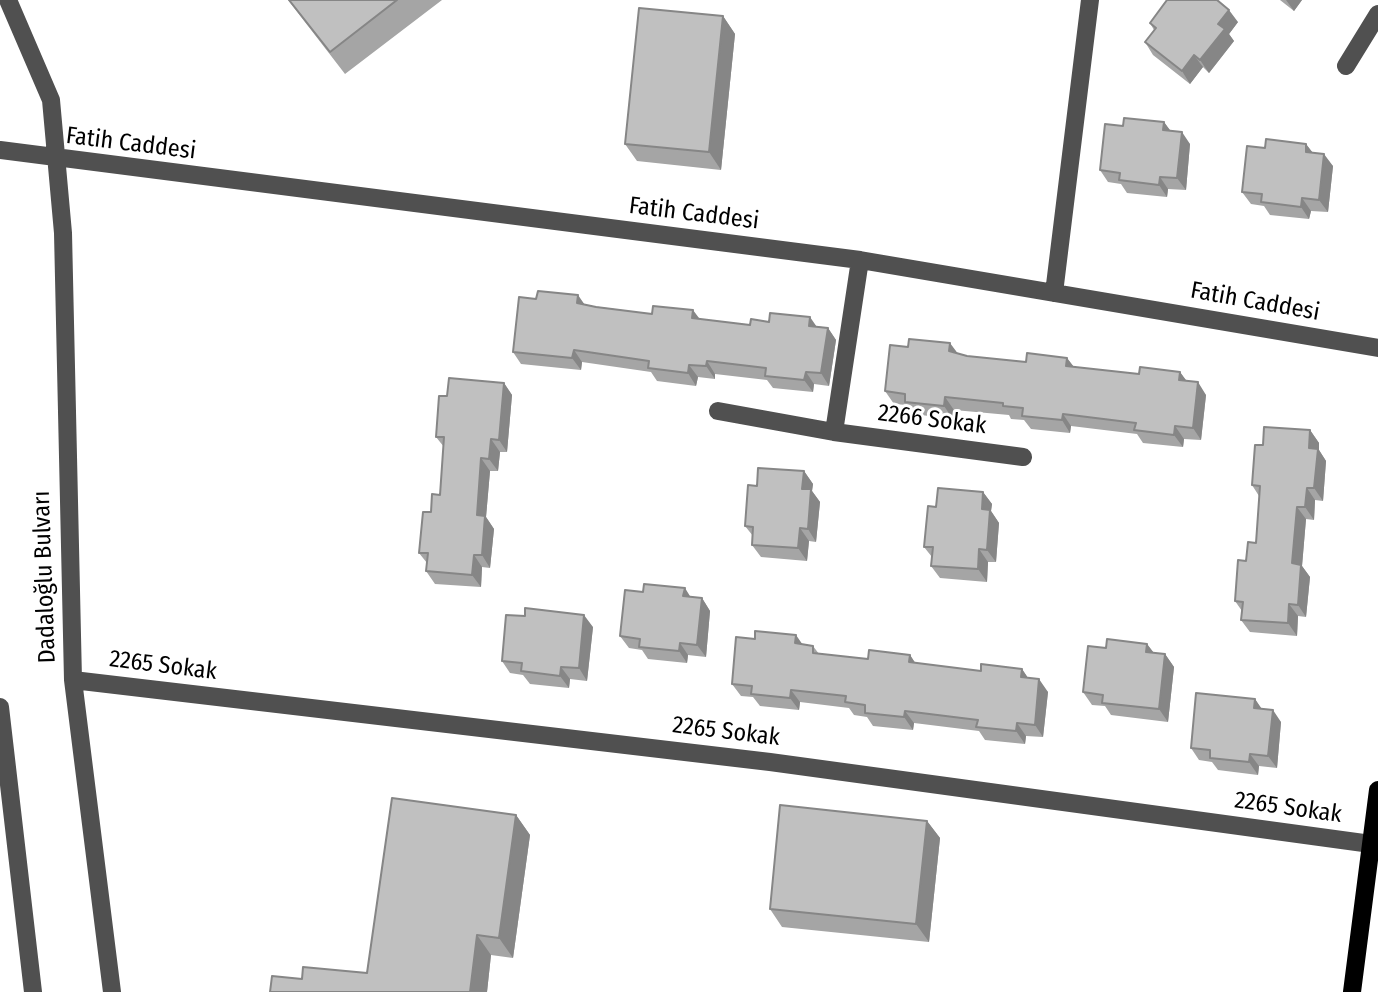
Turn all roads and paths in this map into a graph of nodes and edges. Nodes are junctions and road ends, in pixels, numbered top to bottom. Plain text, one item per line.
1 (8, 0) edge
2 (1090, 0) edge
3 (1378, 14) edge
4 (1346, 66) dead end
5 (0, 150) edge
6 (56, 159) junction
7 (860, 260) junction
8 (1054, 293) junction
9 (1378, 348) edge
10 (718, 411) dead end
11 (834, 432) junction
12 (1023, 457) dead end
13 (73, 680) junction
14 (0, 707) edge
15 (1378, 790) edge
16 (1371, 844) junction
17 (33, 992) edge
18 (112, 992) edge
19 (1352, 992) edge

1 - 6 street, Dadaloğlu Bulvarı
2 - 8 street
3 - 4 street
5 - 6 street, Fatih Caddesi
6 - 7 street, Fatih Caddesi
6 - 13 street, Dadaloğlu Bulvarı
7 - 8 street, Fatih Caddesi
7 - 11 street
8 - 9 street, Fatih Caddesi
10 - 11 street, 2266 Sokak
11 - 12 street, 2266 Sokak
13 - 16 street, 2265 Sokak
13 - 18 street, Dadaloğlu Bulvarı
14 - 17 street
15 - 16 main road
16 - 19 main road

